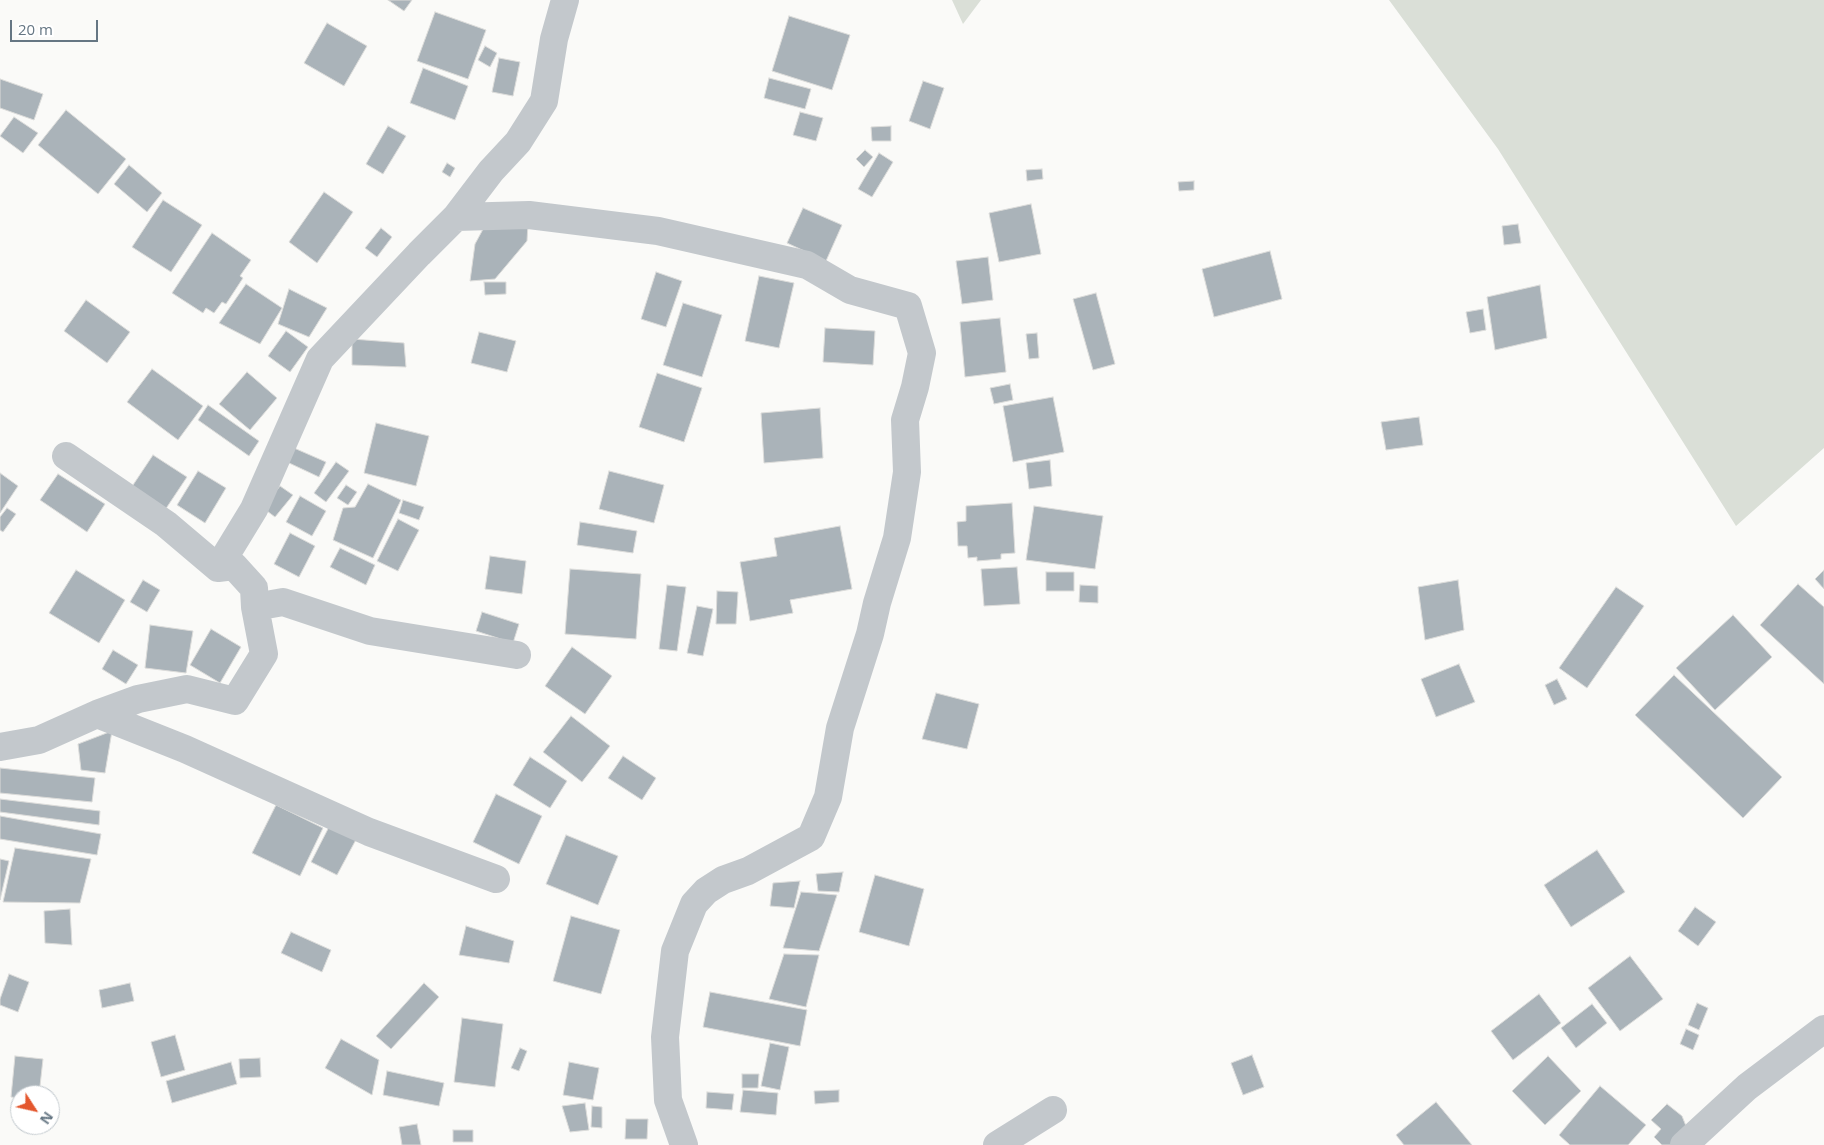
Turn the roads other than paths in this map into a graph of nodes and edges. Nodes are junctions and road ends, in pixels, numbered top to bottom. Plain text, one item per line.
1 (565, 0) edge
2 (456, 217) junction
3 (66, 456) dead end
4 (218, 568) junction
5 (255, 607) junction
6 (518, 655) dead end
7 (97, 714) junction
8 (0, 747) edge
9 (496, 879) dead end
10 (1824, 1029) edge
11 (1053, 1110) dead end
12 (684, 1145) edge
13 (997, 1145) edge
14 (1684, 1145) edge

1 - 2 street
2 - 4 street
2 - 12 street
3 - 4 street
4 - 5 street
5 - 6 street
5 - 7 street
7 - 8 street
7 - 9 street
10 - 14 street
11 - 13 street

